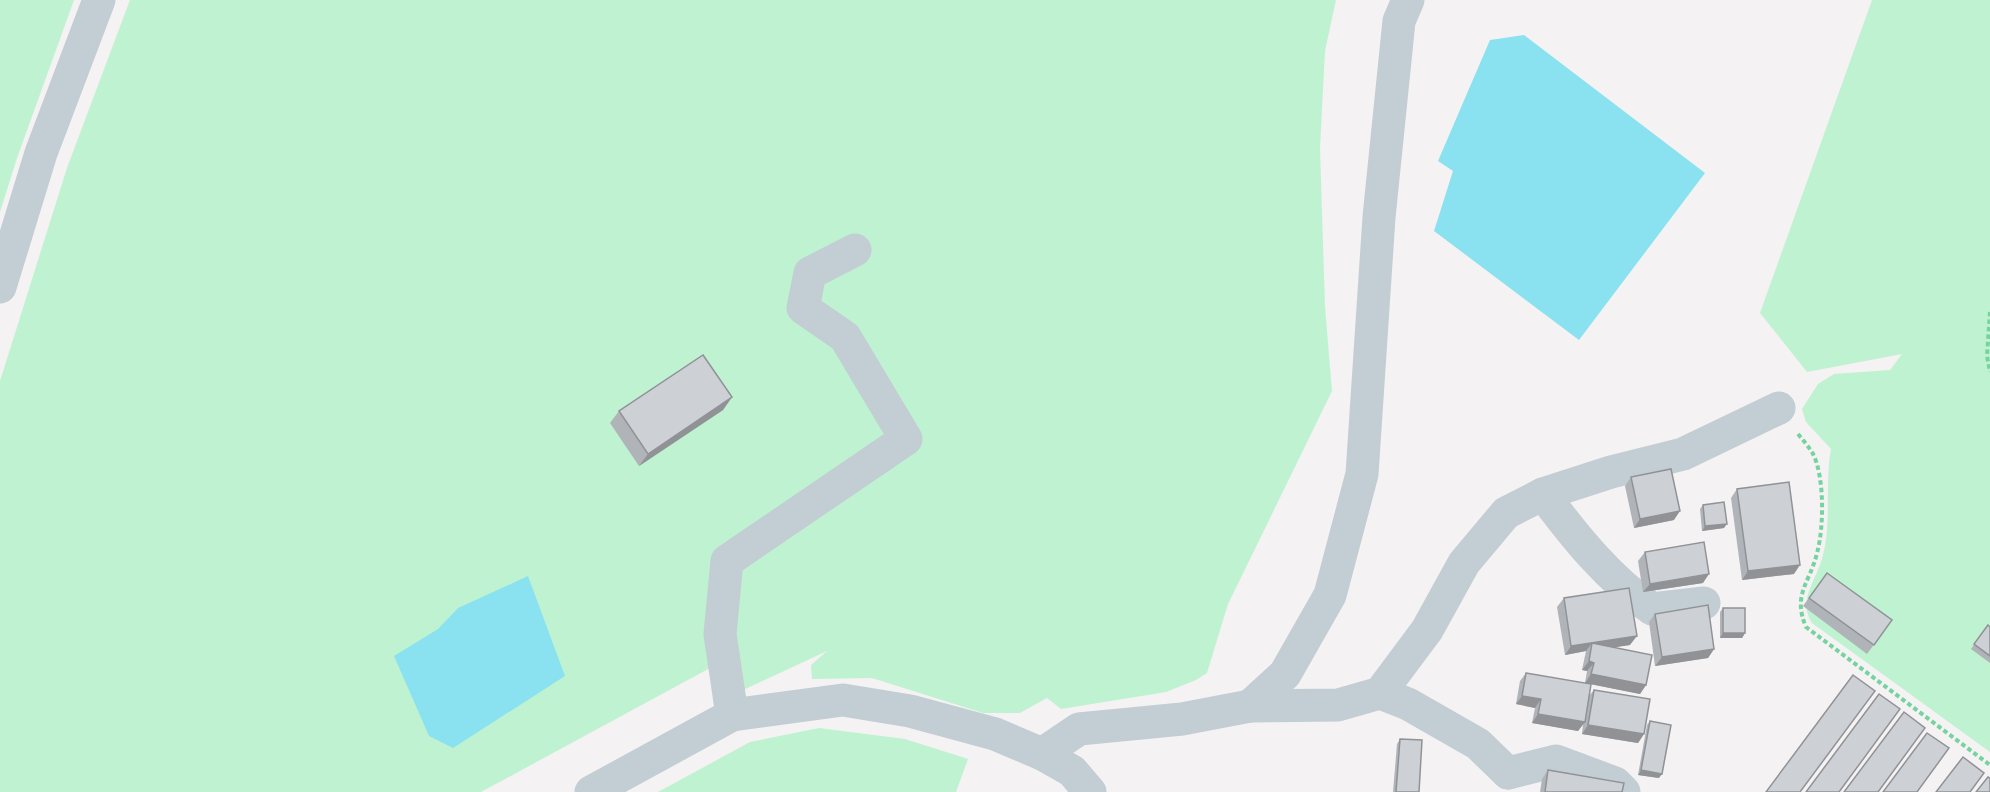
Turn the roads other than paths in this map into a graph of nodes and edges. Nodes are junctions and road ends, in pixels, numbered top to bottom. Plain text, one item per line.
1 (99, 0) edge
2 (1408, 0) edge
3 (855, 250) dead end
4 (0, 287) edge
5 (1779, 408) road end
6 (1543, 494) junction
7 (1704, 603) edge
8 (1380, 693) junction
9 (1250, 706) junction
10 (732, 715) junction
11 (1042, 754) junction
12 (1507, 782) edge
13 (591, 792) edge
14 (1090, 792) edge
15 (1624, 792) edge

1 - 4 street
2 - 9 street
3 - 10 street
5 - 6 street
6 - 7 street
6 - 8 street
8 - 9 street
8 - 12 street
9 - 11 street
10 - 11 street
10 - 13 street
11 - 14 street
12 - 15 street

